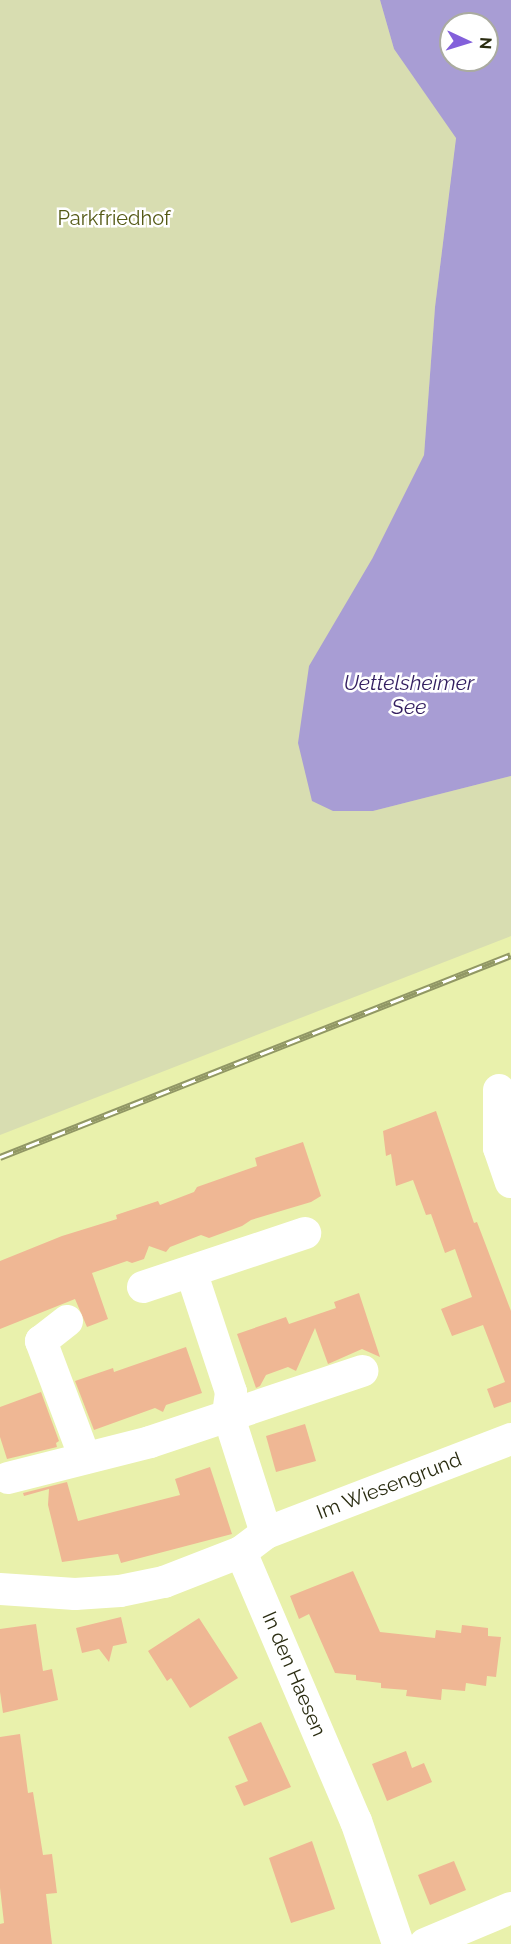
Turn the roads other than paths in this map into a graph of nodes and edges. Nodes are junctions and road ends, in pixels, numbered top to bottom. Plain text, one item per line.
1 (499, 1090) dead end
2 (511, 1182) edge
3 (305, 1233) dead end
4 (191, 1271) junction
5 (143, 1287) dead end
6 (67, 1321) dead end
7 (362, 1371) dead end
8 (228, 1414) junction
9 (511, 1439) edge
10 (85, 1458) junction
11 (8, 1478) dead end
12 (266, 1533) junction
13 (241, 1552) junction
14 (0, 1589) edge
15 (511, 1908) edge
16 (398, 1944) edge
17 (425, 1944) edge

1 - 2 street
3 - 4 street
4 - 5 street
4 - 8 street
6 - 10 street
7 - 8 street
8 - 10 street
8 - 12 street
9 - 12 street, Im Wiesengrund
10 - 11 street
12 - 13 street
13 - 14 street
13 - 16 street, In den Haesen
15 - 17 street

